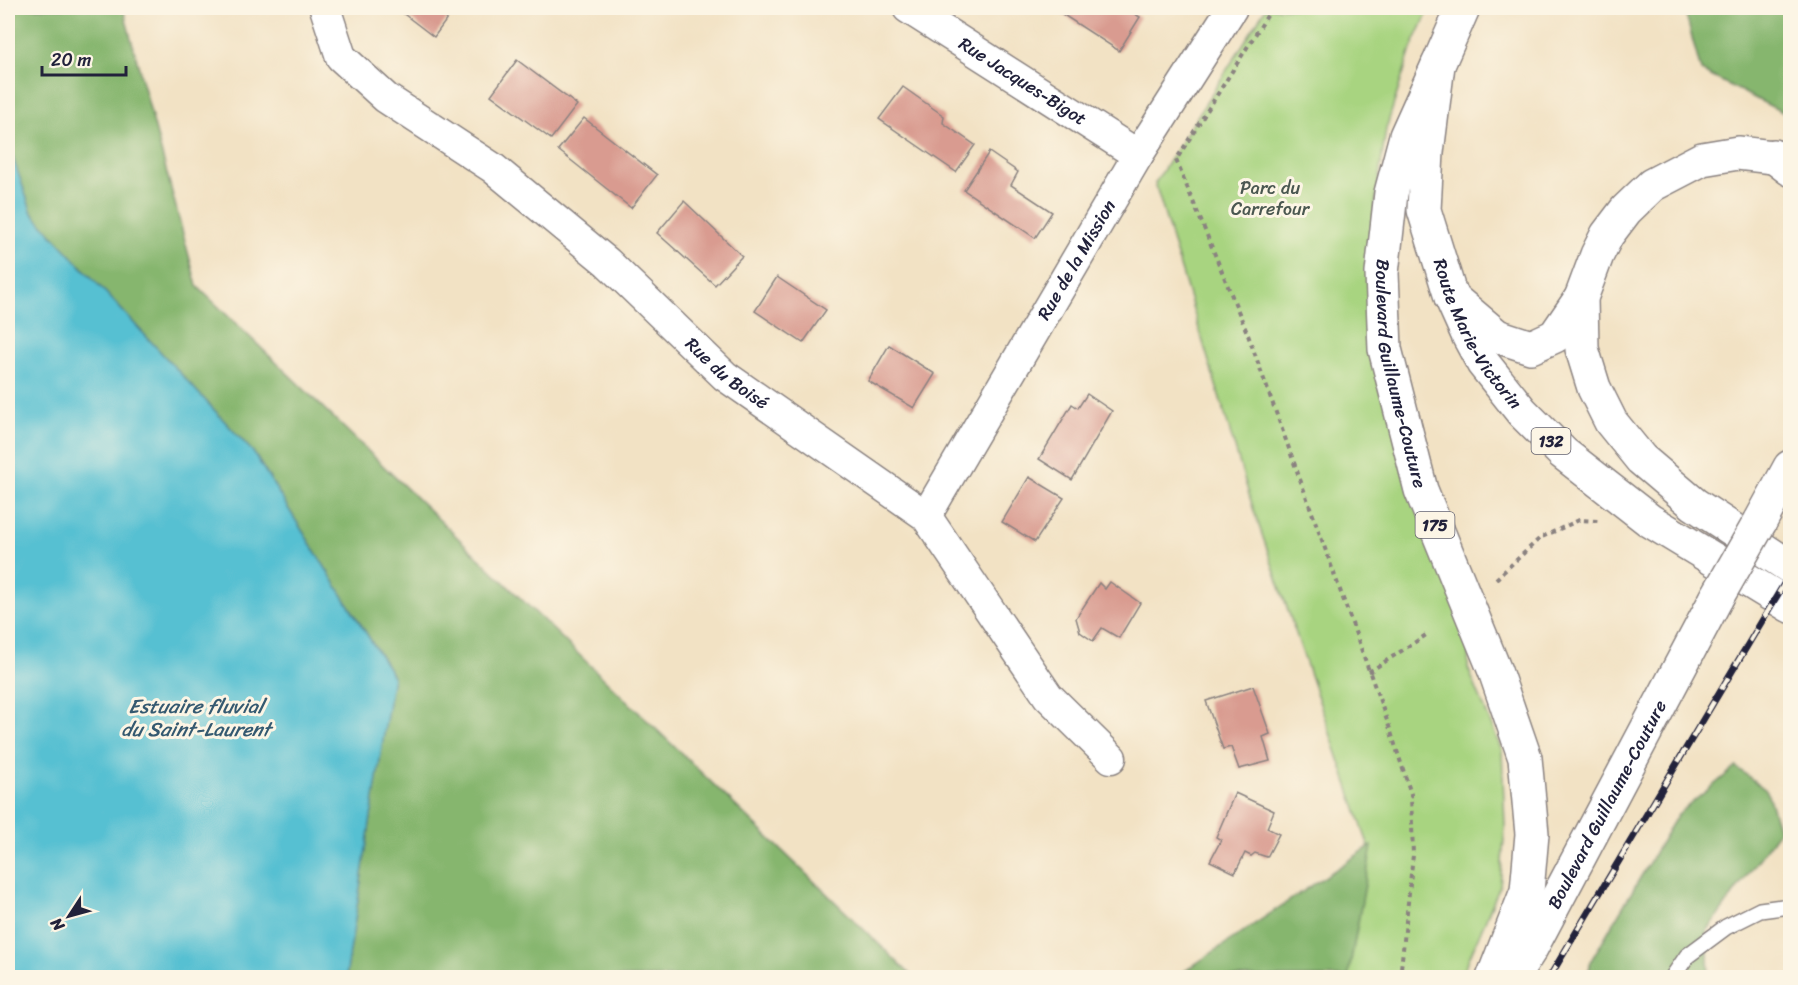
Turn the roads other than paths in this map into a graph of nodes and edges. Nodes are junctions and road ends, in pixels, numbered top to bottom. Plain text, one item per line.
1 (325, 8) edge
2 (908, 8) edge
3 (1232, 8) edge
4 (1463, 8) edge
5 (1438, 65) junction
6 (1138, 155) junction
7 (1785, 161) edge
8 (1450, 297) junction
9 (1581, 298) junction
10 (1791, 467) edge
11 (927, 516) junction
12 (1791, 567) edge
13 (1791, 606) edge
14 (1112, 758) dead end
15 (1791, 906) edge
16 (1493, 978) edge
17 (1512, 978) edge
18 (1672, 978) edge

1 - 11 street, Rue du Boisé
2 - 6 street, Rue Jacques-Bigot
3 - 6 street, Rue de la Mission
4 - 5 main road, Boulevard Guillaume-Couture / 132
5 - 8 main road, Route Marie-Victorin / 132
5 - 16 main road, Boulevard Guillaume-Couture / 175
6 - 11 street, Rue de la Mission
7 - 9 main road
8 - 9 main road
8 - 13 main road, Route Marie-Victorin / 132
9 - 12 main road
10 - 17 main road, Boulevard Guillaume-Couture, bridge
11 - 14 street, Rue du Boisé
15 - 18 lane

